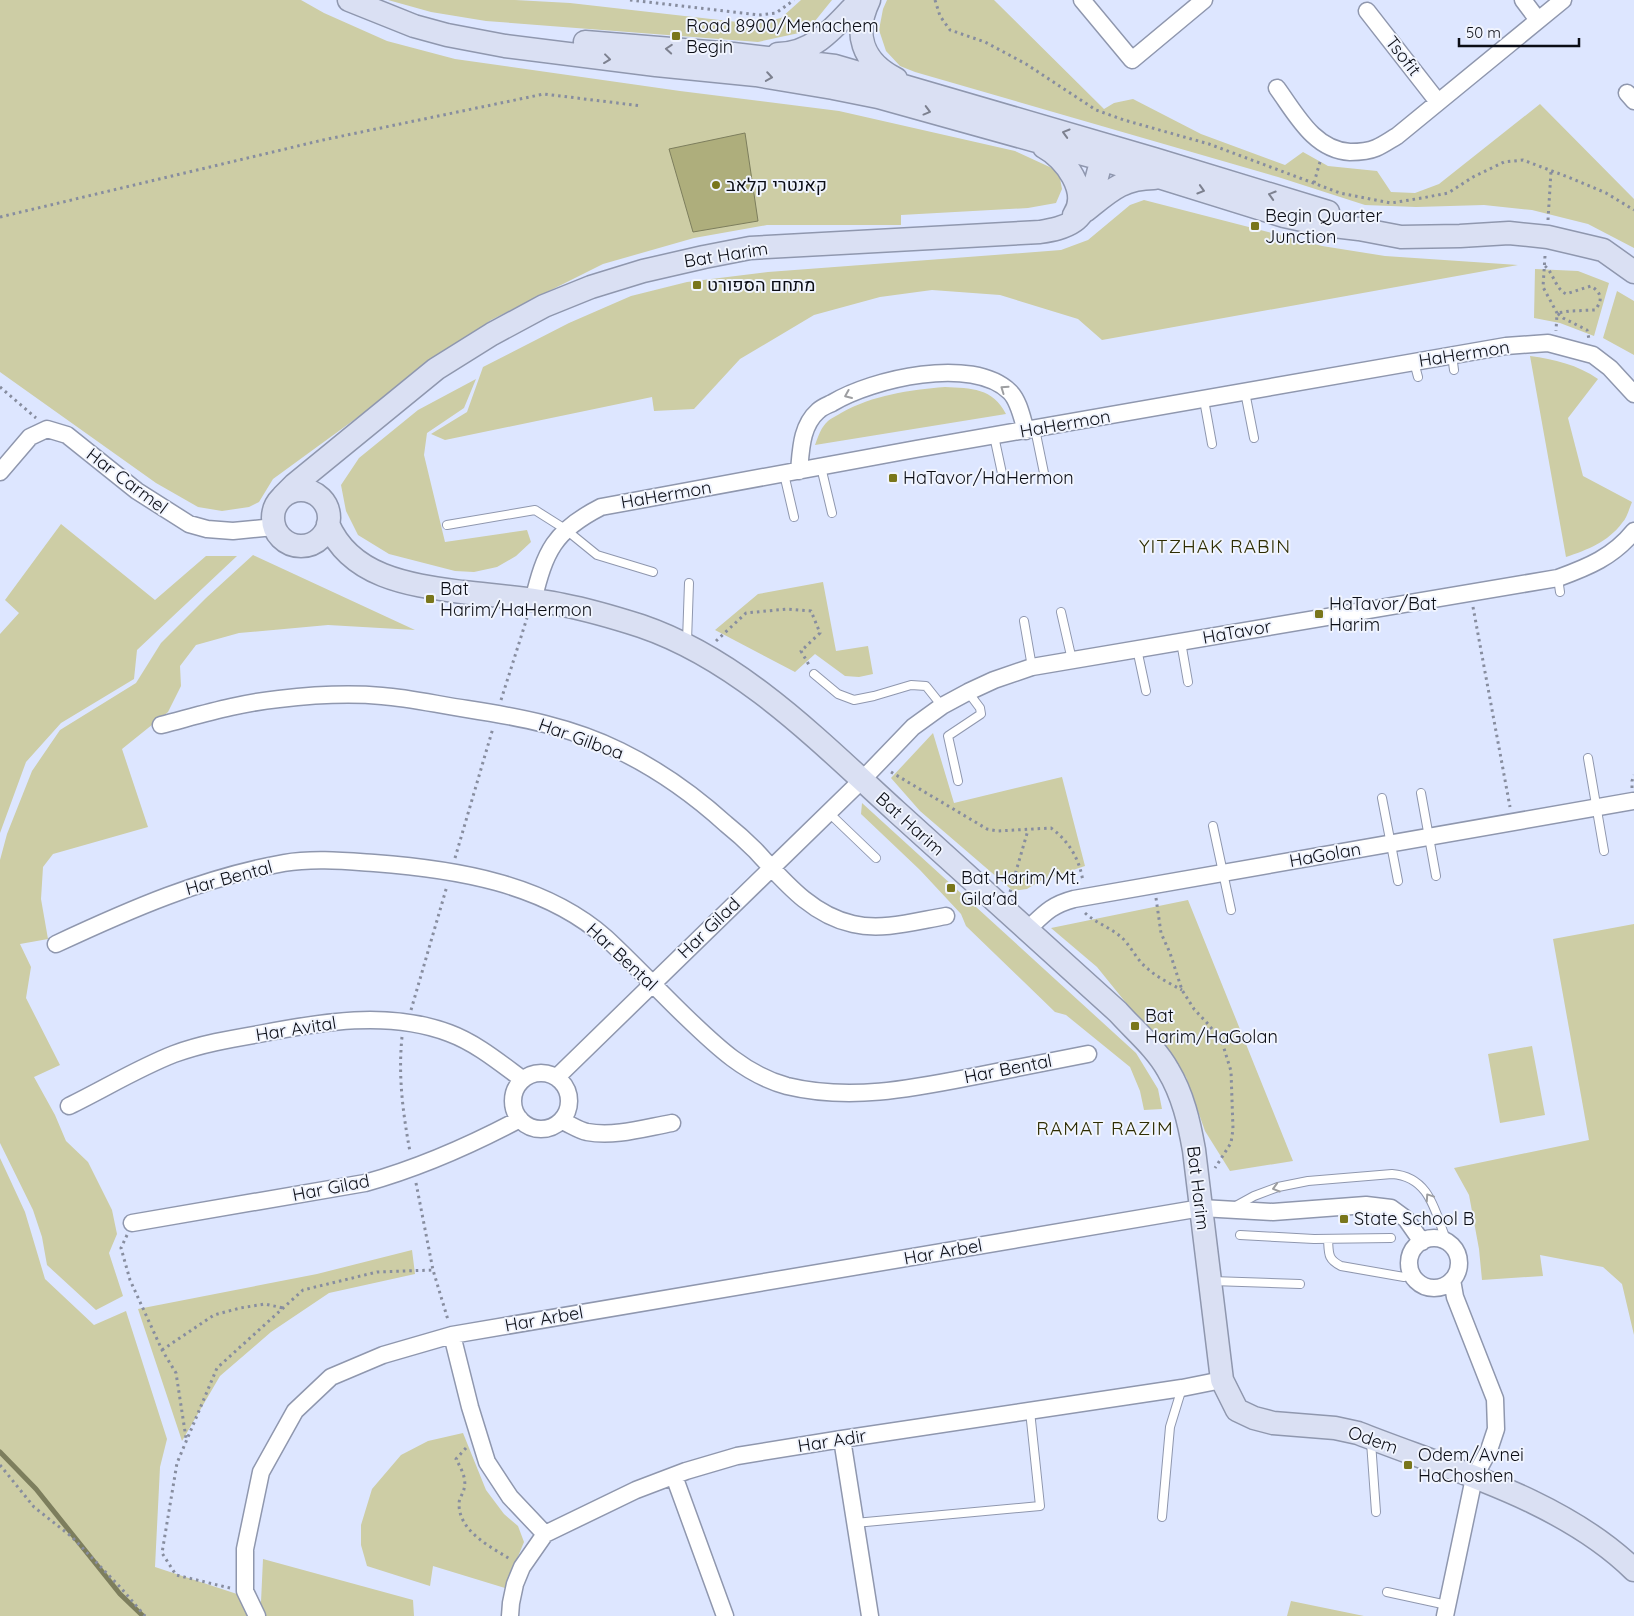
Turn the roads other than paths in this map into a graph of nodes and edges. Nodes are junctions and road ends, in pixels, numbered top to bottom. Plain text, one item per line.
1 (860, 0) edge
2 (869, 0) edge
3 (1082, 0) edge
4 (1204, 0) edge
5 (1523, 0) edge
6 (1563, 0) edge
7 (352, 2) edge
8 (1367, 10) dead end
9 (1538, 20) junction
10 (733, 54) junction
11 (835, 66) junction
12 (833, 88) junction
13 (915, 88) junction
14 (1277, 88) dead end
15 (1438, 102) junction
16 (1033, 140) junction
17 (1103, 152) junction
18 (1163, 178) junction
19 (1085, 211) junction
20 (1066, 225) junction
21 (1401, 237) junction
22 (1634, 272) edge
23 (1245, 392) junction
24 (1634, 394) edge
25 (1204, 400) junction
26 (1030, 430) junction
27 (994, 436) junction
28 (1254, 438) dead end
29 (1212, 444) dead end
30 (343, 446) junction
31 (821, 467) junction
32 (0, 472) edge
33 (792, 472) junction
34 (1044, 473) dead end
35 (1002, 478) dead end
36 (283, 496) junction
37 (832, 513) dead end
38 (328, 515) junction
39 (794, 517) dead end
40 (447, 524) dead end
41 (274, 527) junction
42 (565, 529) junction
43 (1634, 531) edge
44 (304, 546) junction
45 (371, 569) junction
46 (653, 572) dead end
47 (689, 584) dead end
48 (533, 601) junction
49 (1061, 612) dead end
50 (1024, 621) dead end
51 (1181, 642) junction
52 (694, 650) junction
53 (1137, 650) junction
54 (1072, 660) junction
55 (1032, 667) junction
56 (814, 674) road end
57 (1188, 682) dead end
58 (1146, 691) dead end
59 (968, 692) junction
60 (942, 706) junction
61 (161, 725) dead end
62 (1588, 758) dead end
63 (862, 780) junction
64 (958, 780) dead end
65 (1420, 793) dead end
66 (1382, 798) dead end
67 (1633, 801) dead end
68 (1596, 808) junction
69 (828, 812) junction
70 (1213, 826) dead end
71 (1428, 837) junction
72 (1391, 844) junction
73 (1604, 851) dead end
74 (876, 858) dead end
75 (771, 868) junction
76 (1223, 873) junction
77 (1436, 876) dead end
78 (1398, 881) dead end
79 (1232, 910) dead end
80 (946, 916) dead end
81 (1027, 930) junction
82 (56, 944) dead end
83 (652, 984) junction
84 (1088, 1054) dead end
85 (557, 1077) junction
86 (522, 1079) junction
87 (69, 1106) dead end
88 (520, 1119) junction
89 (562, 1121) junction
90 (672, 1123) dead end
91 (1200, 1202) junction
92 (1228, 1209) junction
93 (132, 1223) road end
94 (1240, 1235) dead end
95 (1391, 1238) dead end
96 (1328, 1239) junction
97 (1422, 1242) junction
98 (1447, 1242) junction
99 (1411, 1273) junction
100 (1452, 1280) junction
101 (1210, 1281) junction
102 (1300, 1284) dead end
103 (452, 1335) junction
104 (1222, 1380) junction
105 (1182, 1388) junction
106 (1030, 1411) junction
107 (842, 1438) junction
108 (1371, 1438) junction
109 (674, 1476) junction
110 (1474, 1478) junction
111 (1376, 1512) dead end
112 (1162, 1517) dead end
113 (855, 1523) junction
114 (545, 1534) junction
115 (1634, 1570) edge
116 (1387, 1592) dead end
117 (1446, 1611) edge
118 (257, 1616) edge
119 (510, 1616) edge
120 (725, 1616) edge
121 (870, 1616) edge

1 - 10 street
1 - 11 street
2 - 13 street
3 - 4 street
5 - 9 street
6 - 9 street
10 -> 7 street
7 -> 12 street
8 - 15 street, Tsofit
9 - 15 street
10 - 11 street
11 - 12 street
11 - 13 street
12 -> 16 street
17 -> 13 street
14 - 15 street
16 - 17 street
16 - 20 street
17 - 18 street
17 - 19 street
21 -> 17 street
18 - 19 street, Bat Harim
18 -> 21 street
19 - 20 street, Bat Harim
20 - 30 street, Bat Harim
21 - 22 street
23 - 24 street, HaHermon
23 - 25 street, HaHermon
23 - 28 lane
25 - 26 street, HaHermon
25 - 29 lane
26 - 27 street, HaHermon
26 -> 33 street
26 - 34 lane
27 - 31 street, HaHermon
27 - 35 lane
30 - 36 street, Bat Harim
30 - 38 street, Bat Harim
31 - 33 street, HaHermon
31 - 37 lane
32 - 41 street, Har Carmel
33 - 39 lane
33 - 42 street, HaHermon
36 - 38 street
36 - 41 street
38 - 44 street
38 - 45 street, Bat Harim
40 - 42 lane
41 - 44 street
42 - 46 lane
42 - 48 street, HaHermon
43 - 51 street, HaTavor
44 - 45 street, Bat Harim
45 - 48 street, Bat Harim
47 - 52 lane
48 - 52 street, Bat Harim
49 - 54 lane
50 - 55 lane
51 - 53 street, HaTavor
51 - 57 lane
52 - 63 street, Bat Harim
53 - 54 street, HaTavor
53 - 58 lane
54 - 55 street, HaTavor
55 - 59 street, HaTavor
56 - 60 lane
59 - 60 street, HaTavor
59 - 64 lane
60 - 63 street, HaTavor
61 - 75 street, Har Gilboa
62 - 68 lane
63 - 69 street, Har Gilad
63 - 81 street, Bat Harim
65 - 71 lane
66 - 72 lane
67 - 68 street, HaGolan
68 - 71 street, HaGolan
68 - 73 lane
69 - 74 lane
69 - 75 street, Har Gilad
70 - 76 lane
71 - 72 street, HaGolan
71 - 77 lane
72 - 76 street, HaGolan
72 - 78 lane
75 - 80 street, Har Gilboa
75 - 83 street, Har Gilad
76 - 79 lane
76 - 81 street, HaGolan
81 - 91 street, Bat Harim
82 - 83 street, Har Bental
83 - 84 street, Har Bental
83 - 85 street, Har Gilad
85 - 86 street
85 - 89 street
86 - 87 street, Har Avital
86 - 88 street
88 - 89 street
88 - 93 street, Har Gilad
89 - 90 street
91 - 92 street, Har Arbel
91 - 101 street, Bat Harim
91 - 103 street, Har Arbel
92 - 97 street, Har Arbel
98 -> 92 lane
94 - 96 lane
95 - 96 lane
96 - 99 lane
97 - 98 street
97 - 99 street
98 - 100 street
99 - 100 street
100 - 110 street
101 - 102 lane
101 - 104 street, Bat Harim
103 - 114 street
103 - 118 street, Har Arbel
104 - 105 street, Har Adir
104 - 108 street, Odem
105 - 106 street, Har Adir
105 - 112 lane
106 - 107 street, Har Adir
106 - 113 lane
107 - 109 street, Har Adir
107 - 113 street
108 - 110 street, Odem
108 - 111 lane
109 - 114 street, Har Adir
109 - 120 street
110 - 115 street, Odem
110 - 117 street
113 - 121 street
114 - 119 street, Har Adir
116 - 117 lane

